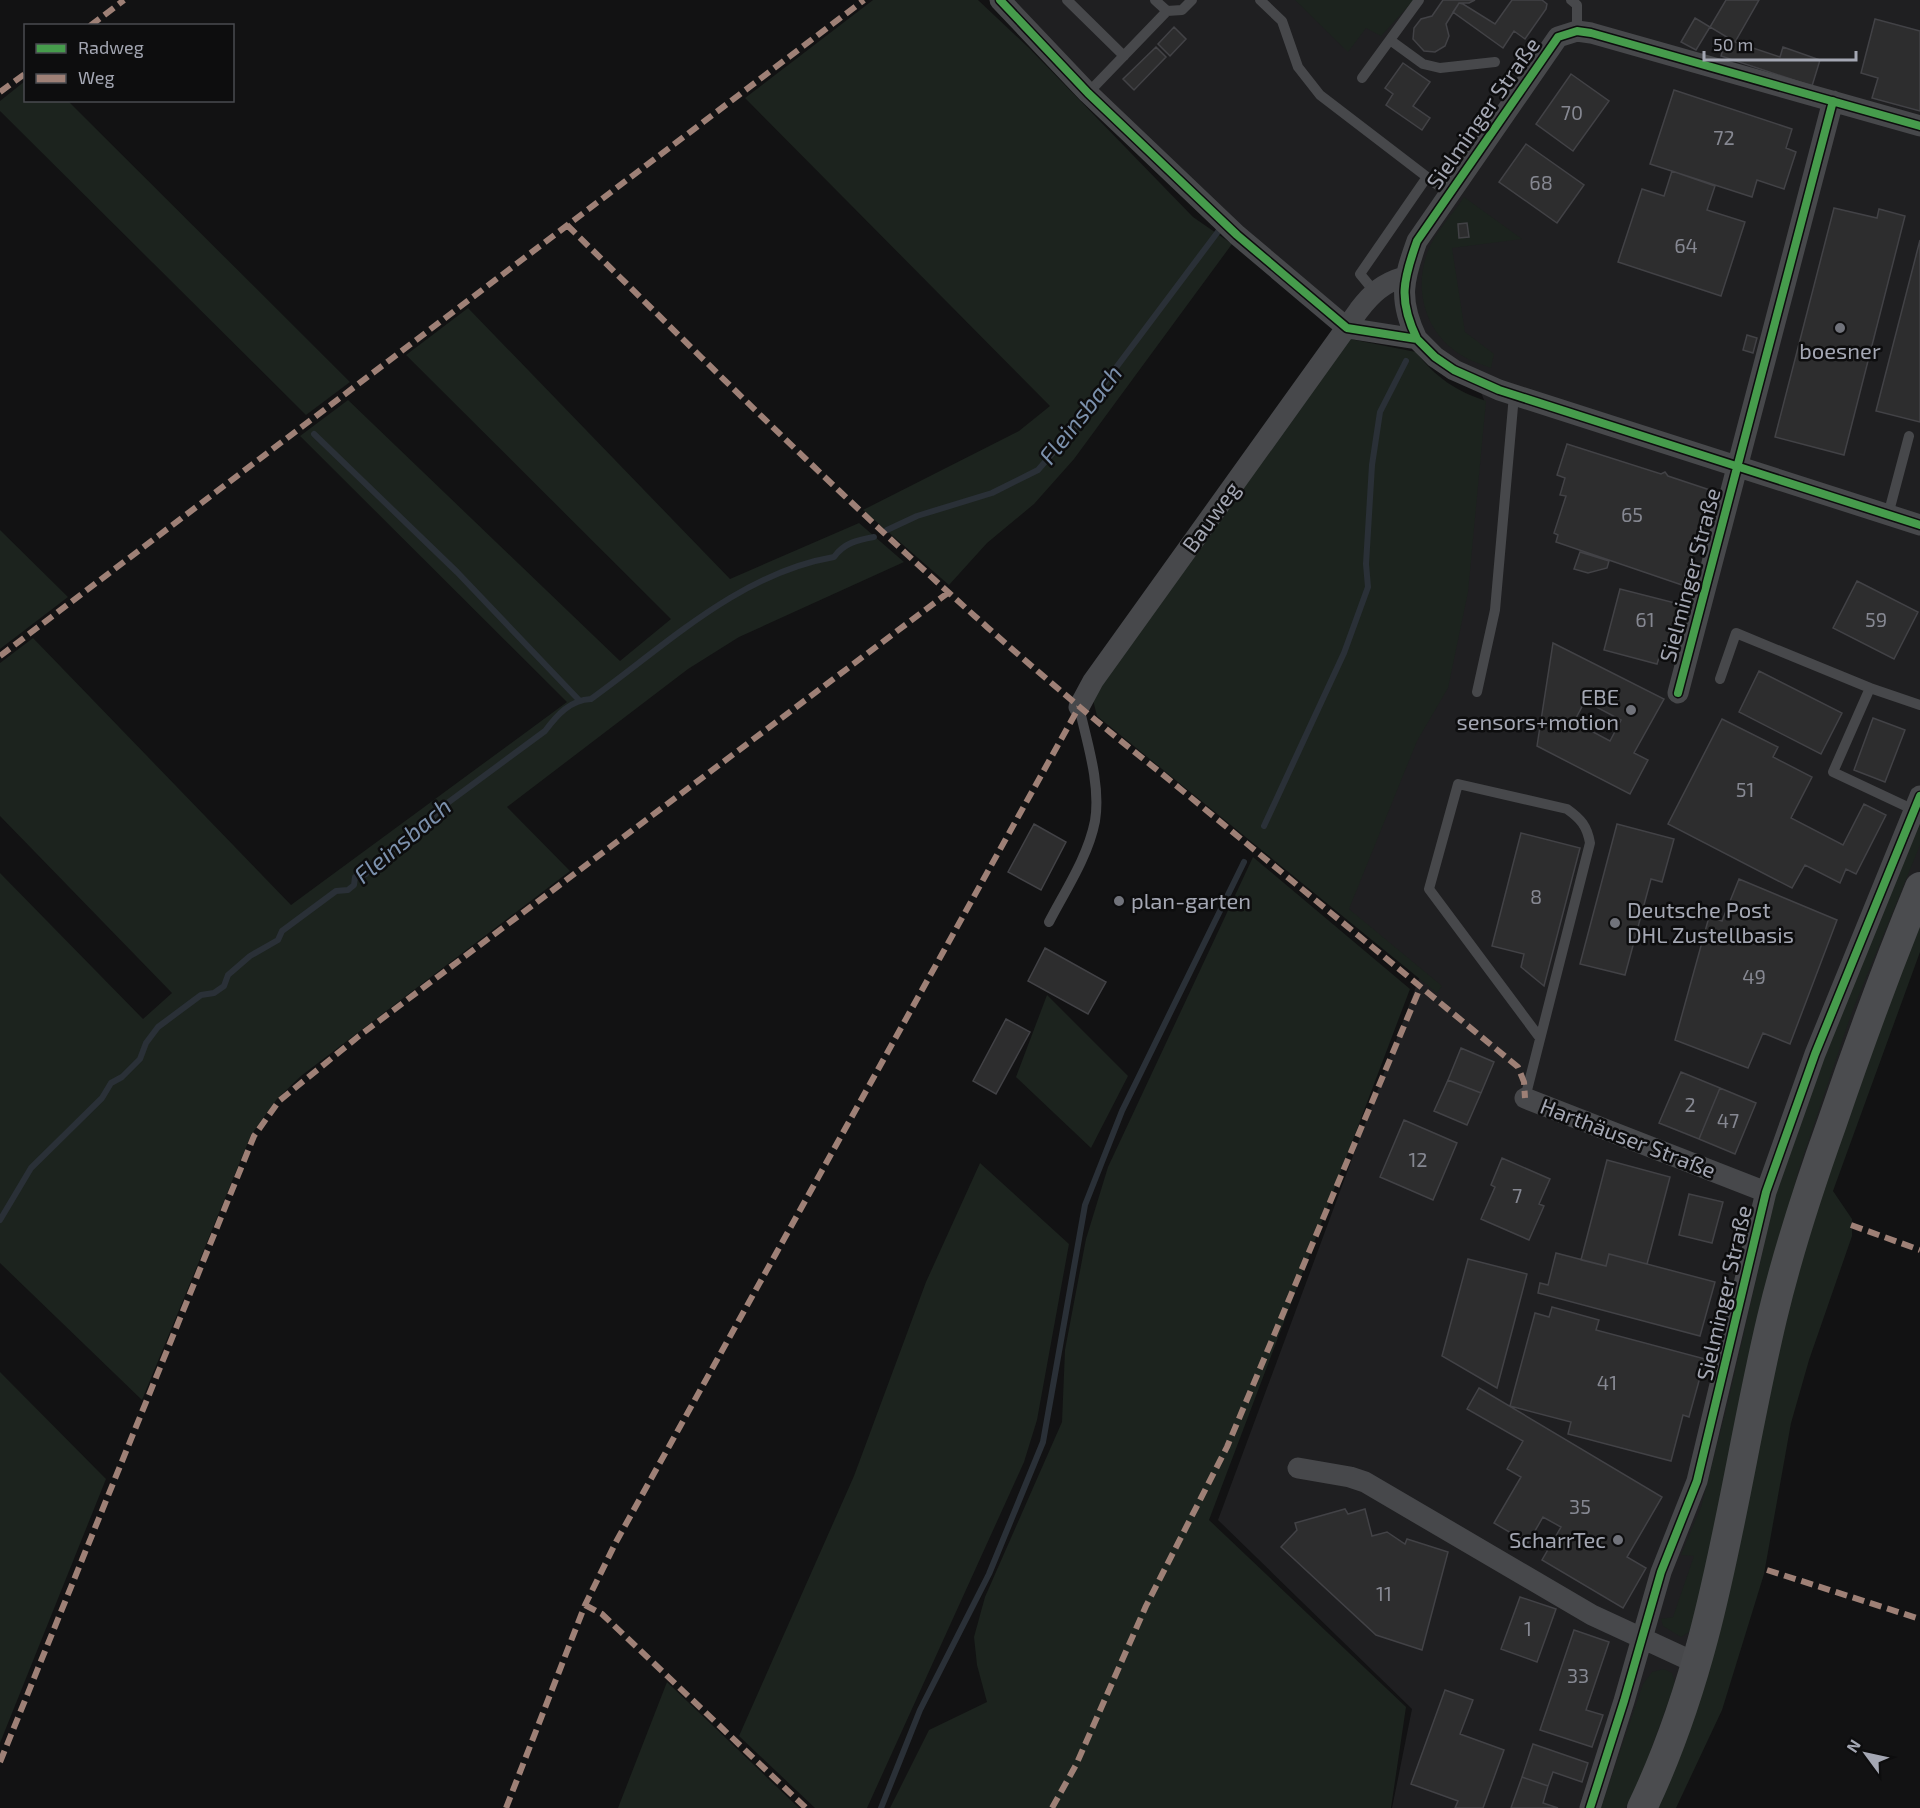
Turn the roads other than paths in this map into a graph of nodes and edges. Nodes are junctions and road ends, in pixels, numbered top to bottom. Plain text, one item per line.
1 (1000, 0) edge
2 (1067, 0) edge
3 (1155, 0) edge
4 (1192, 0) edge
5 (1260, 0) edge
6 (1419, 0) edge
7 (1571, 0) edge
8 (1167, 11) junction
9 (1577, 32) junction
10 (1390, 40) junction
11 (1124, 56) junction
12 (1495, 62) dead end
13 (1362, 78) dead end
14 (1088, 93) junction
15 (1833, 101) junction
16 (1920, 126) edge
17 (1427, 177) junction
18 (1448, 193) junction
19 (1404, 277) junction
20 (1374, 291) junction
21 (1347, 328) junction
22 (1417, 339) junction
23 (1514, 395) junction
24 (1910, 436) dead end
25 (1737, 465) junction
26 (1888, 515) junction
27 (1920, 525) edge
28 (1720, 679) dead end
29 (1870, 688) junction
30 (1477, 692) dead end
31 (1678, 693) dead end
32 (1920, 705) edge
33 (1079, 707) joint
34 (1917, 803) edge
35 (1920, 887) edge
36 (1049, 922) dead end
37 (1540, 1038) junction
38 (1524, 1098) joint
39 (1766, 1192) junction
40 (1298, 1468) dead end
41 (1641, 1639) junction
42 (1698, 1664) junction
43 (1590, 1808) edge
44 (1642, 1808) edge

1 - 14 street
2 - 11 lane
3 - 8 lane
4 - 8 lane
5 - 17 lane
6 - 10 lane
7 - 9 lane
8 - 11 lane
9 - 15 street
9 - 18 street, Sielminger Straße
10 - 12 lane
10 - 13 lane
11 - 14 lane
14 - 21 street
15 - 16 street
15 - 25 street, Sielminger Straße
17 - 18 lane
17 - 20 lane
18 - 19 street, Sielminger Straße
19 - 20 street
19 - 22 street, Sielminger Straße
20 - 21 street, Bauweg
21 - 22 street
21 - 33 street, Bauweg
22 - 23 street, Sielminger Straße
23 - 25 street, Sielminger Straße
23 - 30 lane
24 - 26 lane
25 - 26 street, Sielminger Straße
25 - 31 street, Sielminger Straße
26 - 27 street, Sielminger Straße
28 - 29 lane
29 - 32 lane
29 - 34 lane
33 - 36 lane
34 - 39 street, Sielminger Straße
35 - 42 street
37 - 37 lane
37 - 38 lane
38 - 39 street, Harthäuser Straße
39 - 41 street, Sielminger Straße
40 - 41 street
41 - 42 street
41 - 43 street, Sielminger Straße
42 - 44 street

